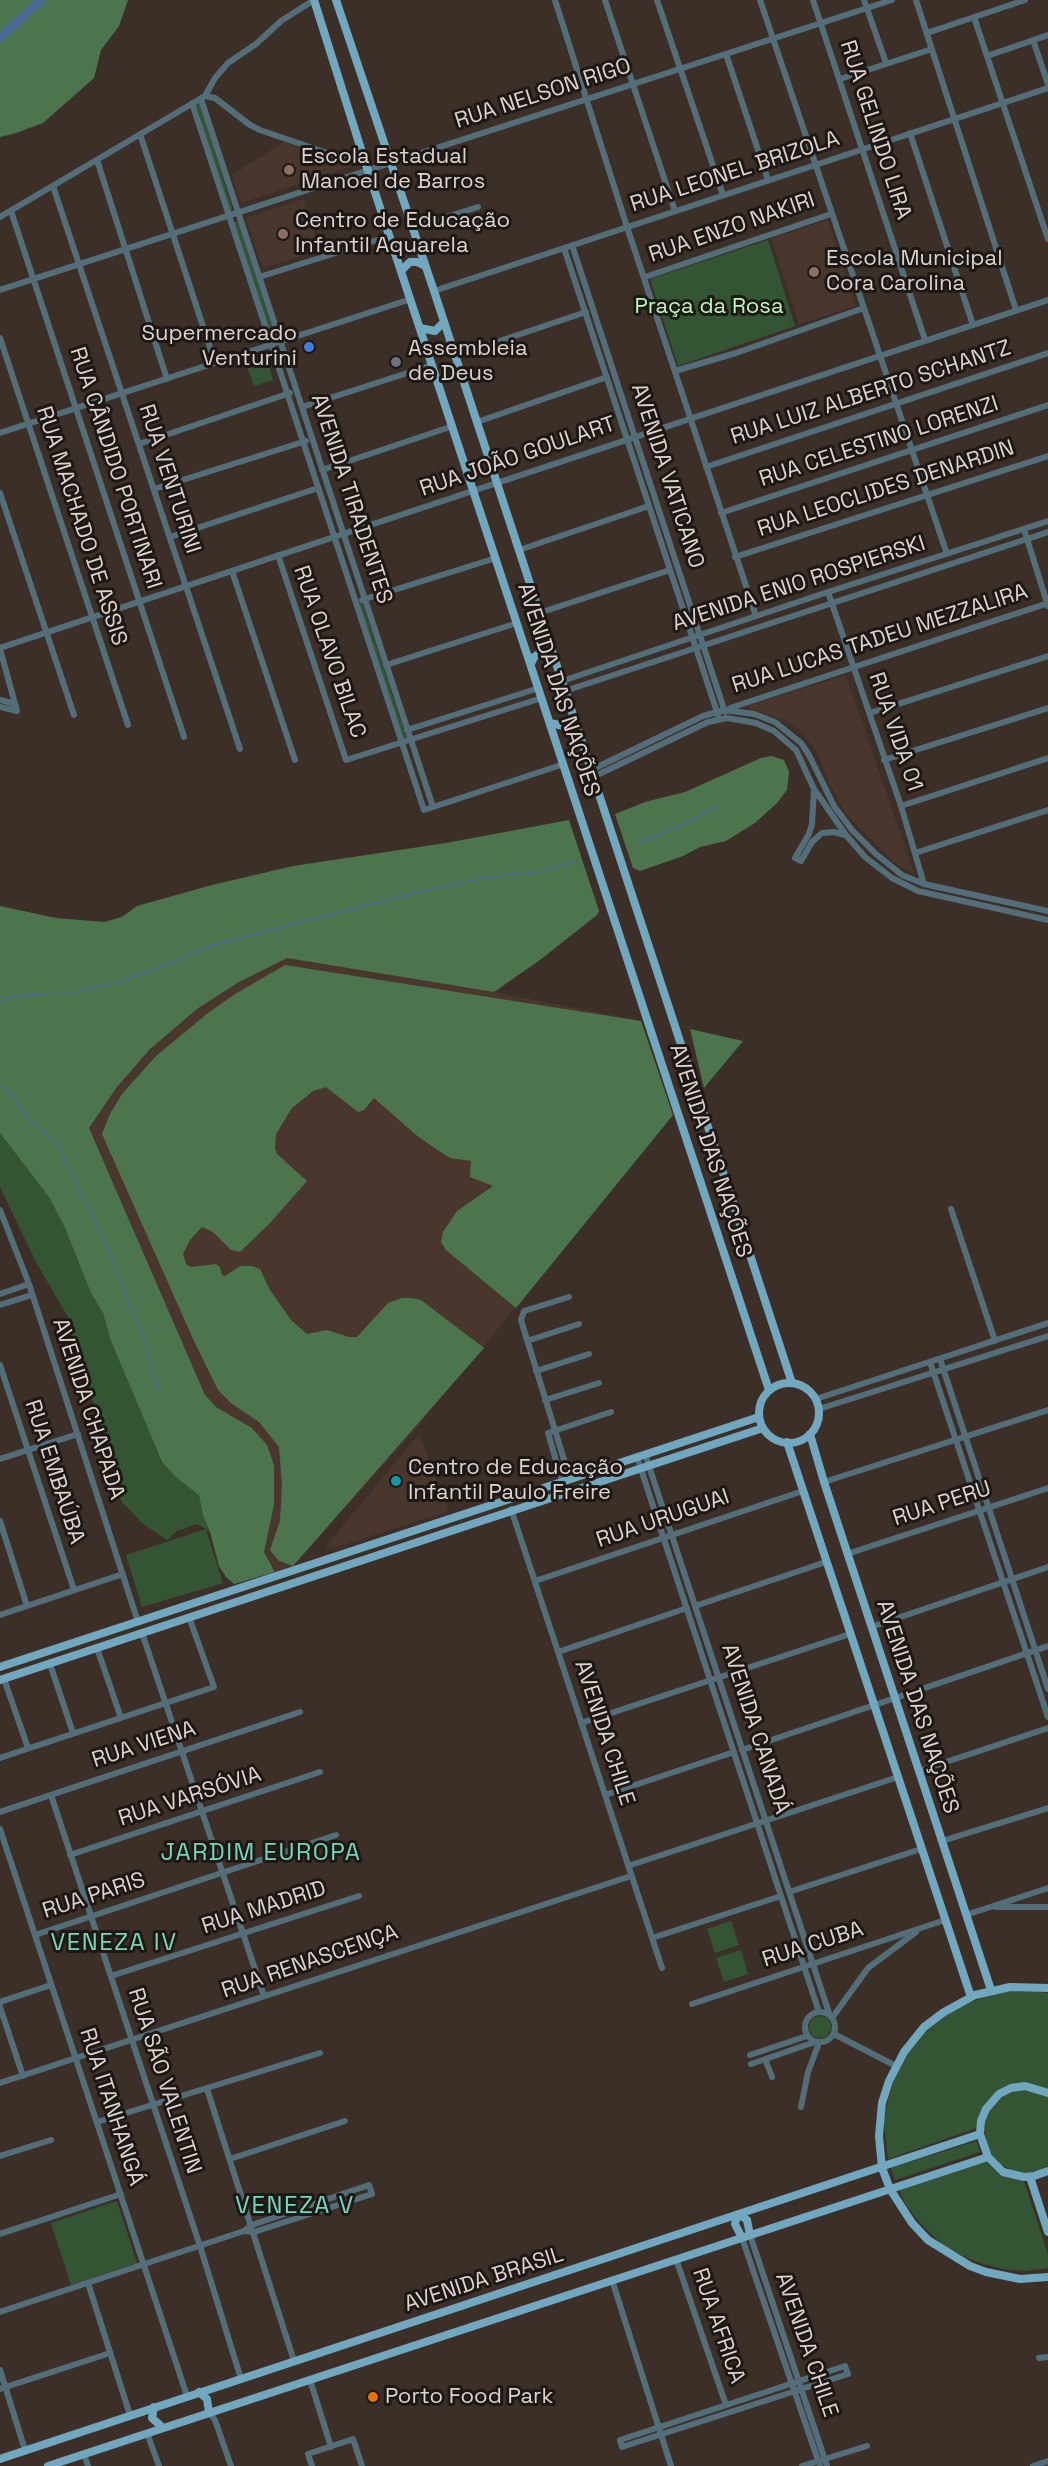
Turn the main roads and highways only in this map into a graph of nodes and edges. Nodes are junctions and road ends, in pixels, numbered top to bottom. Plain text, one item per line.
1 (314, 0) edge
2 (336, 0) edge
3 (425, 266) junction
4 (401, 271) junction
5 (444, 322) junction
6 (420, 328) junction
7 (554, 656) junction
8 (531, 664) junction
9 (573, 716) junction
10 (550, 723) junction
11 (792, 1383) junction
12 (769, 1390) junction
13 (759, 1417) junction
14 (763, 1428) junction
15 (810, 1434) junction
16 (787, 1442) junction
17 (138, 1622) junction
18 (142, 1633) junction
19 (0, 1666) edge
20 (2, 1680) edge
21 (1048, 1988) edge
22 (991, 1990) junction
23 (971, 1997) junction
24 (1048, 2092) edge
25 (980, 2134) junction
26 (987, 2157) junction
27 (882, 2168) junction
28 (1048, 2171) edge
29 (1030, 2177) junction
30 (890, 2189) junction
31 (739, 2215) junction
32 (1048, 2232) edge
33 (746, 2236) junction
34 (1048, 2277) edge
35 (200, 2392) junction
36 (154, 2407) junction
37 (209, 2412) junction
38 (163, 2428) junction
39 (0, 2459) edge
40 (48, 2466) edge

1 - 4 main road, AVENIDA DAS NAÇÕES
2 - 3 main road, AVENIDA DAS NAÇÕES
3 - 4 main road
3 - 5 main road, AVENIDA DAS NAÇÕES
4 - 6 main road, AVENIDA DAS NAÇÕES
5 - 6 main road
5 - 7 main road, AVENIDA DAS NAÇÕES
6 - 8 main road, AVENIDA DAS NAÇÕES
7 - 8 main road
7 - 9 main road, AVENIDA DAS NAÇÕES
8 - 10 main road, AVENIDA DAS NAÇÕES
9 - 10 main road
9 - 11 main road, AVENIDA DAS NAÇÕES
10 - 12 main road, AVENIDA DAS NAÇÕES
11 - 12 main road
11 - 15 main road
12 - 13 main road
13 - 14 main road
13 - 17 main road
14 - 16 main road
14 - 18 main road
15 - 16 main road
15 - 22 main road, AVENIDA DAS NAÇÕES
16 - 23 main road, AVENIDA DAS NAÇÕES
17 - 18 main road
17 - 19 main road
18 - 20 main road
21 - 22 main road
22 - 23 main road
23 - 27 main road
24 - 25 main road
25 - 26 main road
25 - 27 main road, AVENIDA BRASIL
26 - 29 main road
26 - 30 main road, AVENIDA BRASIL
27 - 30 main road
27 - 31 main road, AVENIDA BRASIL
28 - 29 main road
29 - 32 main road
30 - 33 main road, AVENIDA BRASIL
30 - 34 main road
31 - 33 main road
31 - 33 main road
31 - 35 main road, AVENIDA BRASIL
33 - 37 main road, AVENIDA BRASIL
35 - 36 main road, AVENIDA BRASIL
35 - 37 main road
36 - 38 main road
36 - 39 main road, AVENIDA BRASIL
37 - 38 main road, AVENIDA BRASIL
38 - 40 main road, AVENIDA BRASIL

